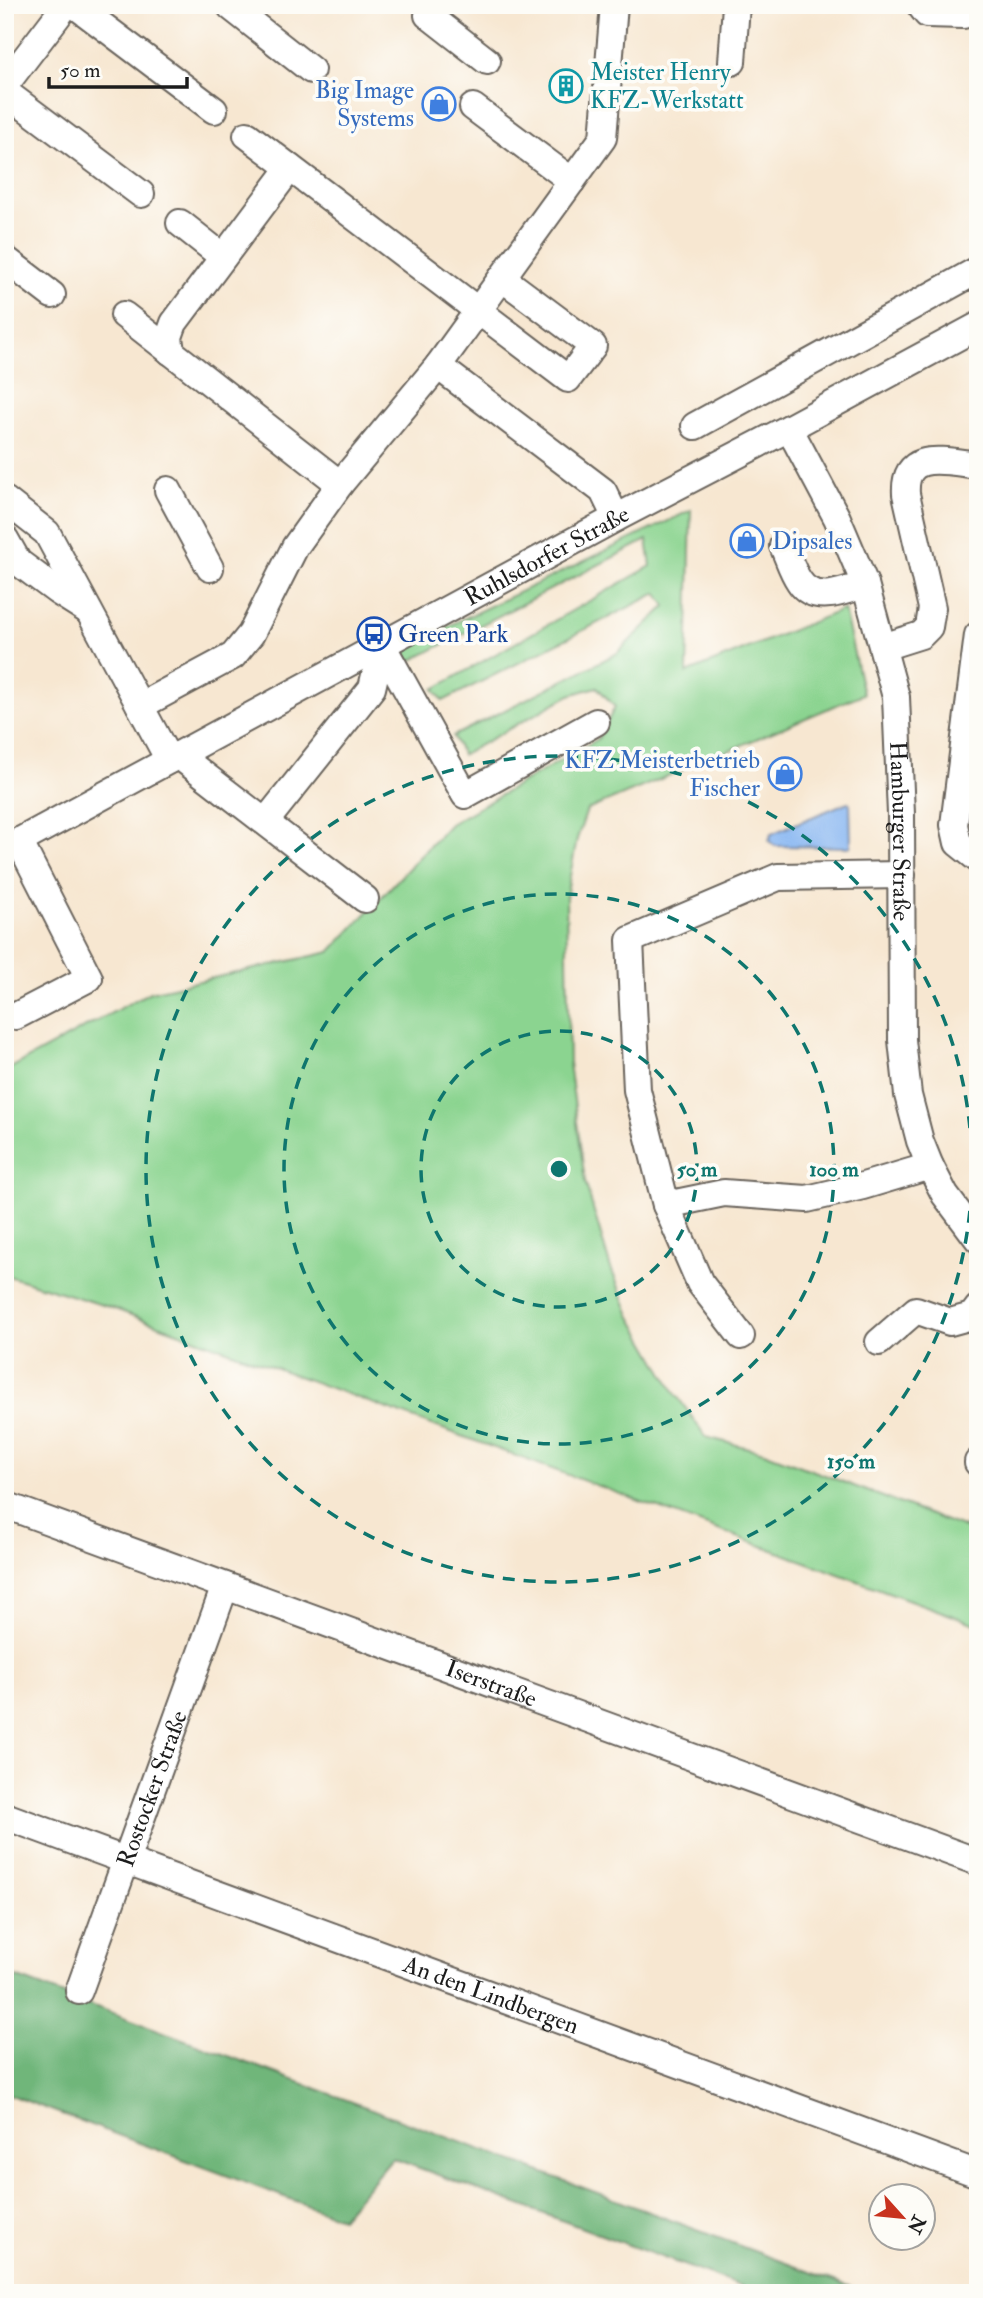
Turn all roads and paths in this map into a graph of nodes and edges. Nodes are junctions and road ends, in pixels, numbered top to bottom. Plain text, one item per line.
1 (66, 5) edge
2 (75, 5) edge
3 (233, 5) edge
4 (436, 5) edge
5 (614, 5) edge
6 (736, 5) edge
7 (920, 5) edge
8 (963, 15) dead end
9 (487, 61) dead end
10 (732, 62) dead end
11 (311, 70) dead end
12 (5, 85) edge
13 (5, 92) edge
14 (473, 107) dead end
15 (214, 110) dead end
16 (247, 135) dead end
17 (290, 168) junction
18 (572, 181) junction
19 (141, 194) dead end
20 (180, 223) dead end
21 (223, 257) junction
22 (5, 259) edge
23 (978, 270) edge
24 (502, 278) junction
25 (52, 295) dead end
26 (478, 310) junction
27 (124, 315) dead end
28 (978, 326) edge
29 (171, 352) junction
30 (438, 366) junction
31 (695, 426) dead end
32 (789, 428) junction
33 (978, 465) edge
34 (340, 484) junction
35 (168, 490) dead end
36 (5, 500) edge
37 (616, 518) junction
38 (5, 539) edge
39 (783, 546) dead end
40 (210, 568) dead end
41 (865, 584) junction
42 (89, 611) junction
43 (978, 635) edge
44 (382, 645) junction
45 (883, 647) junction
46 (140, 706) junction
47 (596, 722) dead end
48 (174, 758) junction
49 (266, 821) junction
50 (12, 845) edge
51 (978, 859) edge
52 (902, 875) junction
53 (365, 899) dead end
54 (16, 1016) dead end
55 (930, 1166) junction
56 (666, 1205) junction
57 (978, 1239) edge
58 (978, 1308) edge
59 (741, 1336) dead end
60 (879, 1342) dead end
61 (5, 1505) edge
62 (225, 1586) junction
63 (5, 1816) edge
64 (125, 1860) junction
65 (978, 1862) edge
66 (79, 1991) dead end
67 (978, 2174) edge

1 - 12 street
2 - 15 street
3 - 11 street
4 - 9 street
5 - 18 street
6 - 10 street
7 - 8 street
13 - 19 street
14 - 18 street
16 - 17 street
17 - 21 street
17 - 26 street
18 - 24 street
20 - 21 street
21 - 29 street
22 - 25 street
23 - 31 street
24 - 26 street
24 - 26 street
26 - 30 street
27 - 29 street
28 - 32 street, Ruhlsdorfer Straße
29 - 34 street
30 - 34 street
30 - 37 street
32 - 37 street, Ruhlsdorfer Straße
32 - 41 street, Hamburger Straße
33 - 45 street
34 - 46 street
35 - 40 street
36 - 42 street
37 - 44 street, Ruhlsdorfer Straße
38 - 42 street
39 - 41 street
41 - 45 street, Hamburger Straße
42 - 46 street
43 - 51 street
44 - 47 street
44 - 48 street, Ruhlsdorfer Straße
44 - 49 street
45 - 52 street, Hamburger Straße
46 - 48 street
48 - 49 street
48 - 50 street, Ruhlsdorfer Straße
49 - 53 street
50 - 54 street
52 - 55 street, Hamburger Straße
52 - 56 street
55 - 56 street
55 - 57 street, Hamburger Straße
56 - 59 street
58 - 60 street
61 - 62 street, Iserstraße
62 - 64 street, Rostocker Straße
62 - 65 street, Iserstraße
63 - 64 street, An den Lindbergen
64 - 66 street, Rostocker Straße
64 - 67 street, An den Lindbergen

